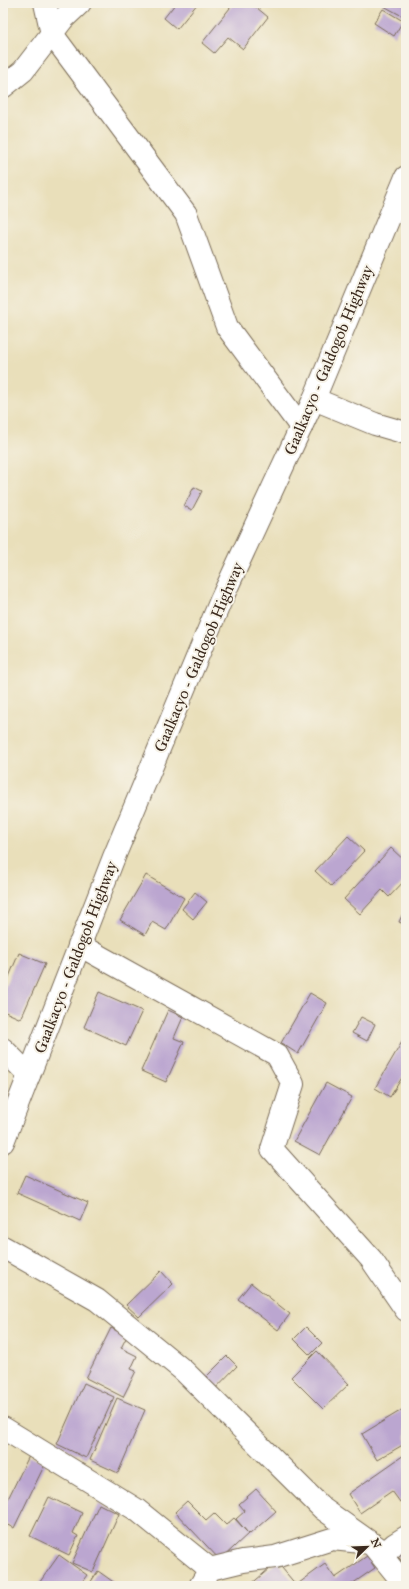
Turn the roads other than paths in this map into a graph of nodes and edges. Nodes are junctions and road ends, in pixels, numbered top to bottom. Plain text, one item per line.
1 (45, 3) edge
2 (80, 3) edge
3 (52, 34) junction
4 (3, 87) edge
5 (406, 177) edge
6 (314, 399) junction
7 (301, 427) junction
8 (406, 433) edge
9 (79, 945) junction
10 (3, 1049) edge
11 (29, 1075) junction
12 (3, 1142) edge
13 (3, 1247) edge
14 (406, 1310) edge
15 (3, 1428) edge
16 (406, 1537) edge
17 (371, 1543) junction
18 (205, 1578) edge
19 (406, 1586) edge

1 - 3 street
2 - 3 street
3 - 4 street
3 - 7 street
5 - 6 street, Gaalkacyo - Galdogob Highway
6 - 7 street, Gaalkacyo - Galdogob Highway
6 - 8 street
7 - 9 street, Gaalkacyo - Galdogob Highway
9 - 11 street, Gaalkacyo - Galdogob Highway
9 - 14 street
10 - 11 street
11 - 12 street, Gaalkacyo - Galdogob Highway
13 - 17 street
15 - 18 street
16 - 17 street
17 - 18 street
17 - 19 street

